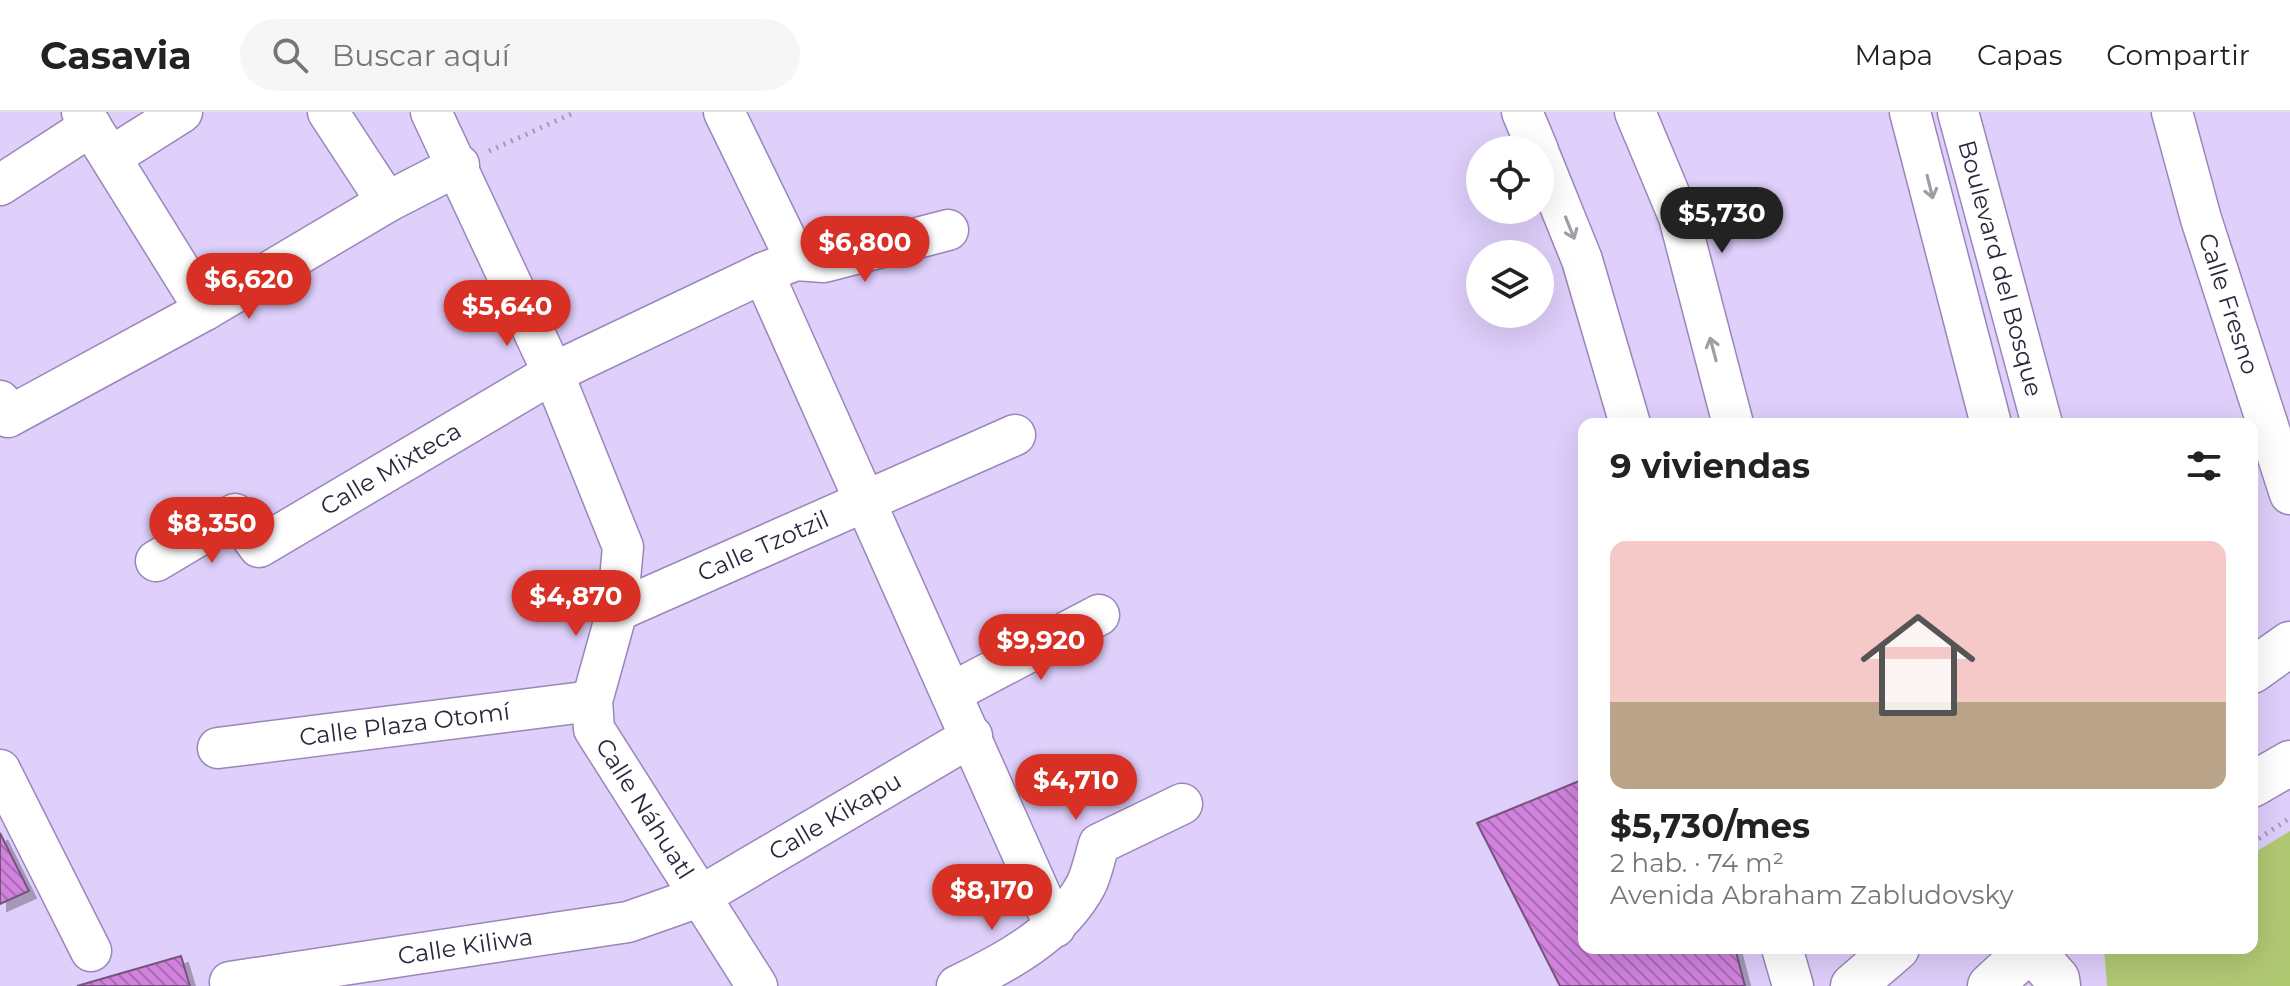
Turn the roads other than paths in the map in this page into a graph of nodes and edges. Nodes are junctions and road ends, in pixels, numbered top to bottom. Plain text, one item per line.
1 (182, 112) edge
2 (328, 112) edge
3 (724, 112) edge
4 (1522, 112) edge
5 (1635, 112) edge
6 (1910, 112) edge
7 (1958, 112) edge
8 (2172, 112) edge
9 (440, 117) edge
10 (95, 132) edge
11 (1532, 136) edge
12 (459, 165) junction
13 (0, 185) edge
14 (1554, 191) edge
15 (387, 202) junction
16 (948, 230) dead end
17 (780, 267) junction
18 (205, 310) junction
19 (553, 373) junction
20 (4, 409) edge
21 (1628, 418) edge
22 (1731, 418) edge
23 (1989, 418) edge
24 (2040, 418) edge
25 (1015, 435) dead end
26 (2290, 494) edge
27 (864, 500) junction
28 (156, 561) dead end
29 (617, 611) junction
30 (1099, 615) dead end
31 (2290, 644) edge
32 (2258, 667) edge
33 (953, 692) junction
34 (592, 701) junction
35 (972, 736) junction
36 (218, 748) dead end
37 (2290, 763) edge
38 (0, 770) edge
39 (2258, 782) edge
40 (1182, 804) dead end
41 (699, 897) junction
42 (1055, 927) junction
43 (91, 951) dead end
44 (1784, 954) edge
45 (2024, 954) edge
46 (2035, 954) edge
47 (1002, 976) edge
48 (230, 982) dead end
49 (757, 986) edge
50 (957, 986) edge
51 (1793, 986) edge
52 (1990, 986) edge
53 (2058, 986) edge

1 - 10 street
2 - 15 street
3 - 17 street
4 - 11 street
22 -> 5 street
6 -> 23 street, Boulevard del Bosque
7 - 24 street, Boulevard del Bosque
8 - 26 street, Calle Fresno
9 - 12 street, Calle Náhuatl
10 - 13 street
10 - 18 street
12 - 15 street
12 - 19 street, Calle Náhuatl
14 -> 21 street
15 - 18 street
16 - 17 street
17 - 19 street
17 - 27 street
18 - 20 street
19 - 28 street, Calle Mixteca
19 - 29 street, Calle Náhuatl
25 - 27 street, Calle Tzotzil
27 - 29 street, Calle Tzotzil
27 - 33 street
29 - 34 street, Calle Náhuatl
30 - 33 street
31 - 32 main road
33 - 35 street
34 - 36 street, Calle Plaza Otomí
34 - 41 street, Calle Náhuatl
35 - 41 street, Calle Kikapu
35 - 42 street
37 - 39 main road
38 - 43 street
40 - 42 street
41 - 48 street, Calle Kiliwa
41 - 49 street, Calle Náhuatl
42 - 47 street
44 - 51 street
45 - 52 main road
46 - 53 main road
47 - 50 street

